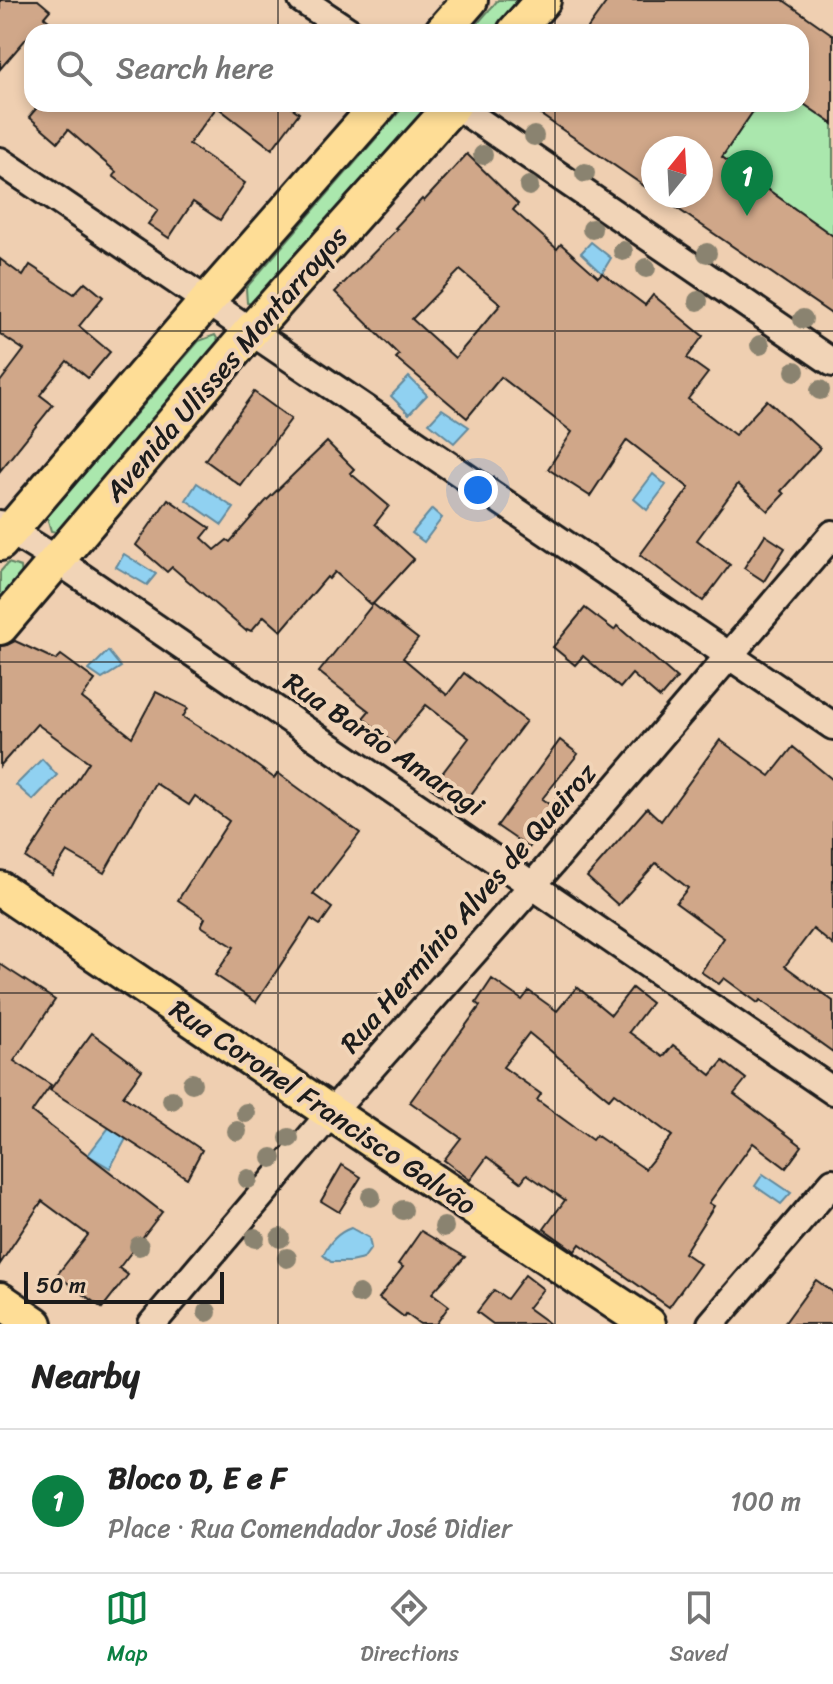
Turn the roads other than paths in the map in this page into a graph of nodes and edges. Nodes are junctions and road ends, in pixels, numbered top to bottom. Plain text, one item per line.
1 (302, 0) edge
2 (470, 0) edge
3 (543, 0) edge
4 (338, 24) edge
5 (449, 24) edge
6 (522, 24) edge
7 (373, 112) edge
8 (447, 112) edge
9 (466, 112) edge
10 (0, 161) edge
11 (207, 301) junction
12 (251, 331) junction
13 (833, 363) edge
14 (3, 533) edge
15 (833, 534) edge
16 (57, 560) junction
17 (0, 627) edge
18 (729, 656) junction
19 (833, 726) edge
20 (533, 885) junction
21 (0, 889) edge
22 (833, 1091) edge
23 (331, 1113) junction
24 (833, 1182) edge
25 (0, 1300) edge
26 (35, 1324) edge
27 (152, 1324) edge
28 (648, 1324) edge
29 (711, 1324) edge

1 - 4 street
2 - 5 main road
3 - 6 main road
7 - 11 main road, Avenida Ulisses Montarroyos
8 - 12 main road, Avenida Ulisses Montarroyos
9 - 13 street
10 - 11 street
11 - 12 street
11 - 14 main road, Avenida Ulisses Montarroyos
12 - 16 main road, Avenida Ulisses Montarroyos
12 - 18 street
14 - 16 street, Rua Barão Amaragi
15 - 18 street, Rua Hermínio Alves de Queiroz
16 - 17 main road, Avenida Ulisses Montarroyos
16 - 20 street, Rua Barão Amaragi
18 - 19 street
18 - 20 street, Rua Hermínio Alves de Queiroz
20 - 22 street, Rua Barão Amaragi
20 - 23 street, Rua Hermínio Alves de Queiroz
21 - 23 main road, Rua Coronel Francisco Galvão
23 - 27 street, Rua Hermínio Alves de Queiroz
23 - 28 main road, Rua Coronel Francisco Galvão
24 - 29 street
25 - 26 main road

